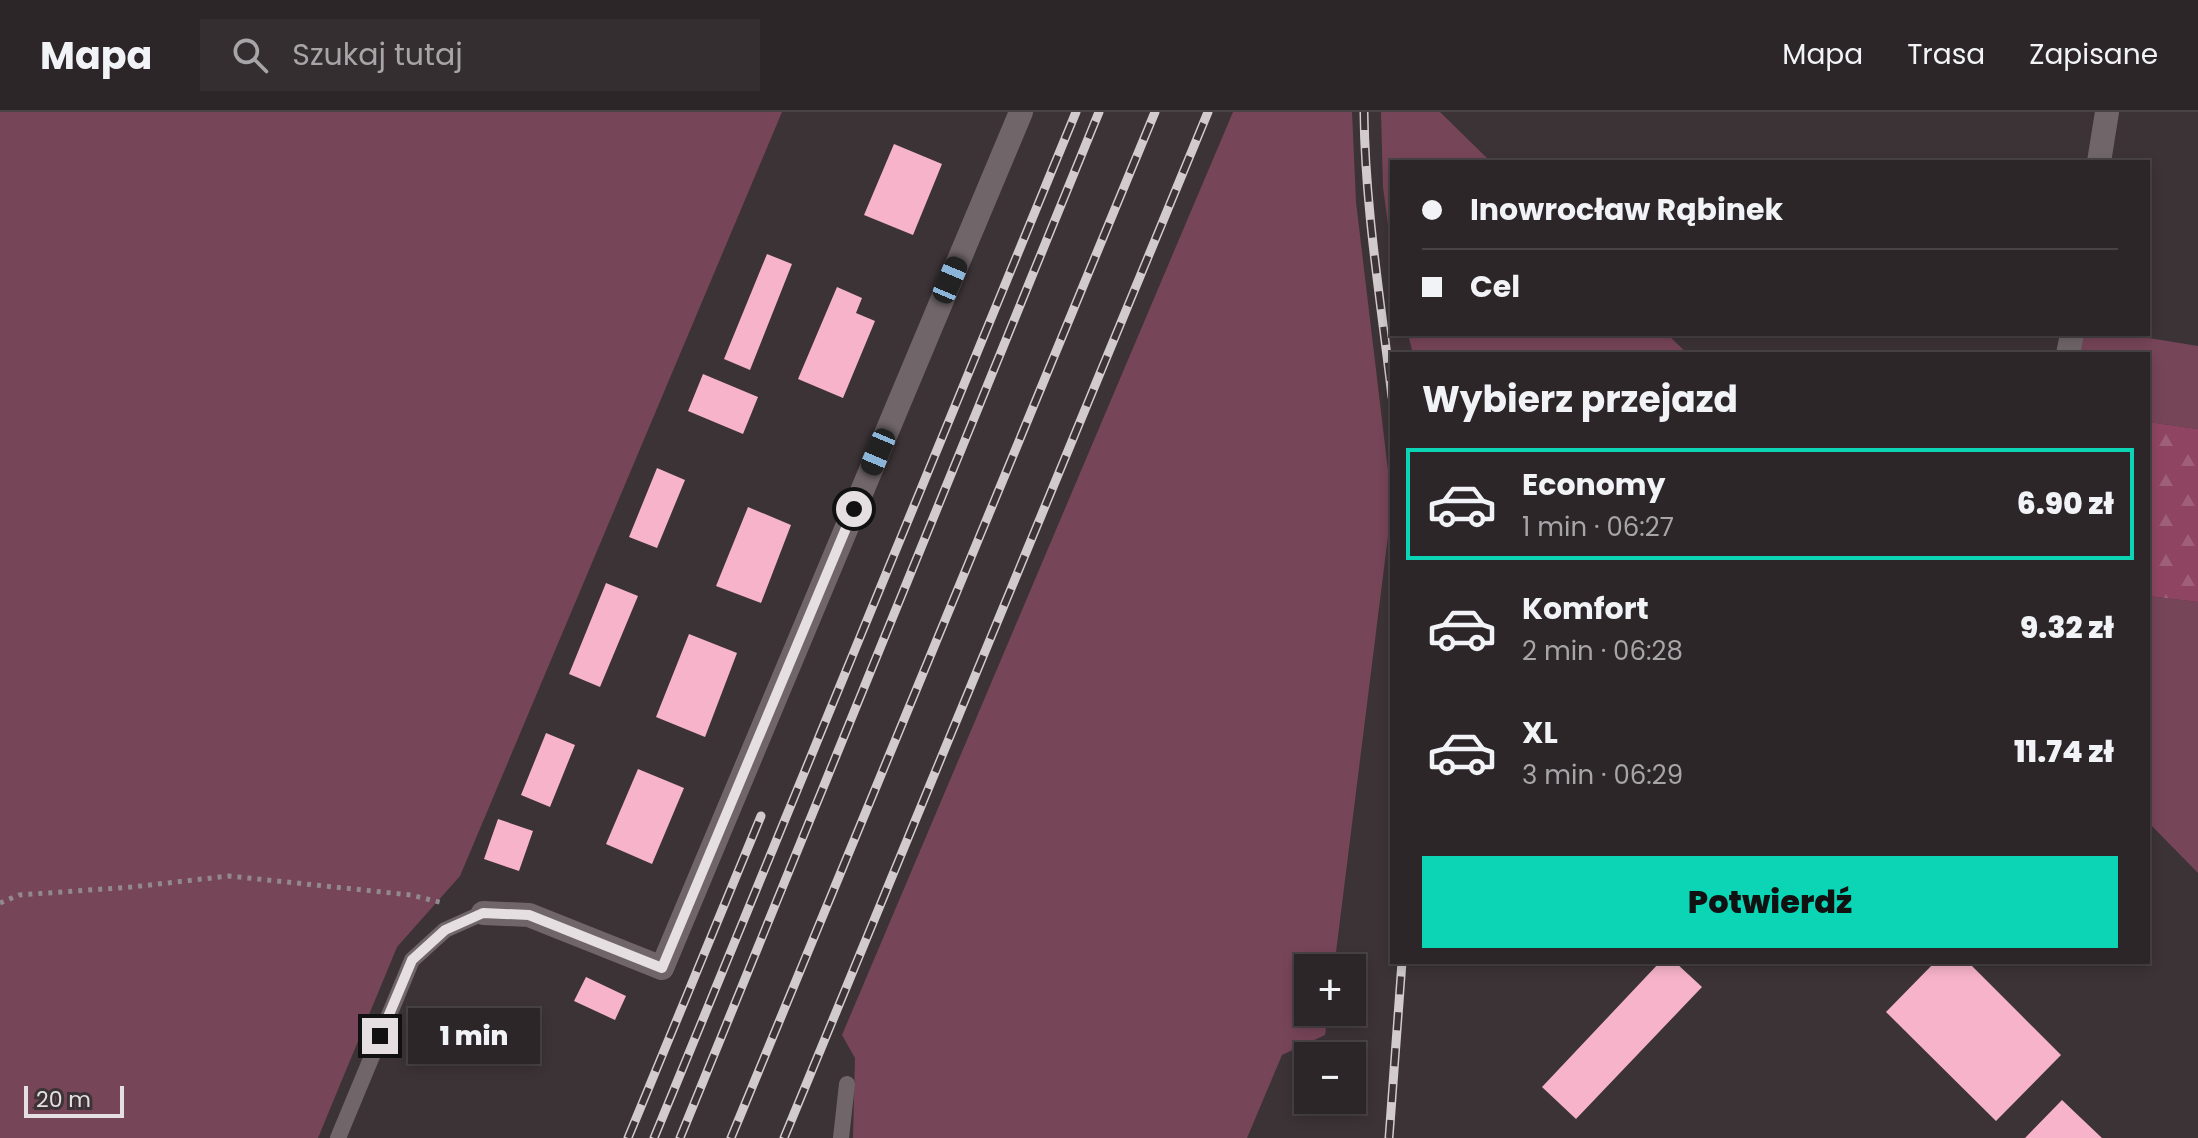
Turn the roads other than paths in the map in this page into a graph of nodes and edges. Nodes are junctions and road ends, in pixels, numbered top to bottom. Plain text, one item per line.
1 (1021, 112) edge
2 (2107, 112) edge
3 (2099, 160) edge
4 (483, 913) joint
5 (847, 1084) dead end
6 (338, 1138) edge
7 (841, 1138) edge

1 - 4 street
2 - 3 street
4 - 6 lane
5 - 7 lane

